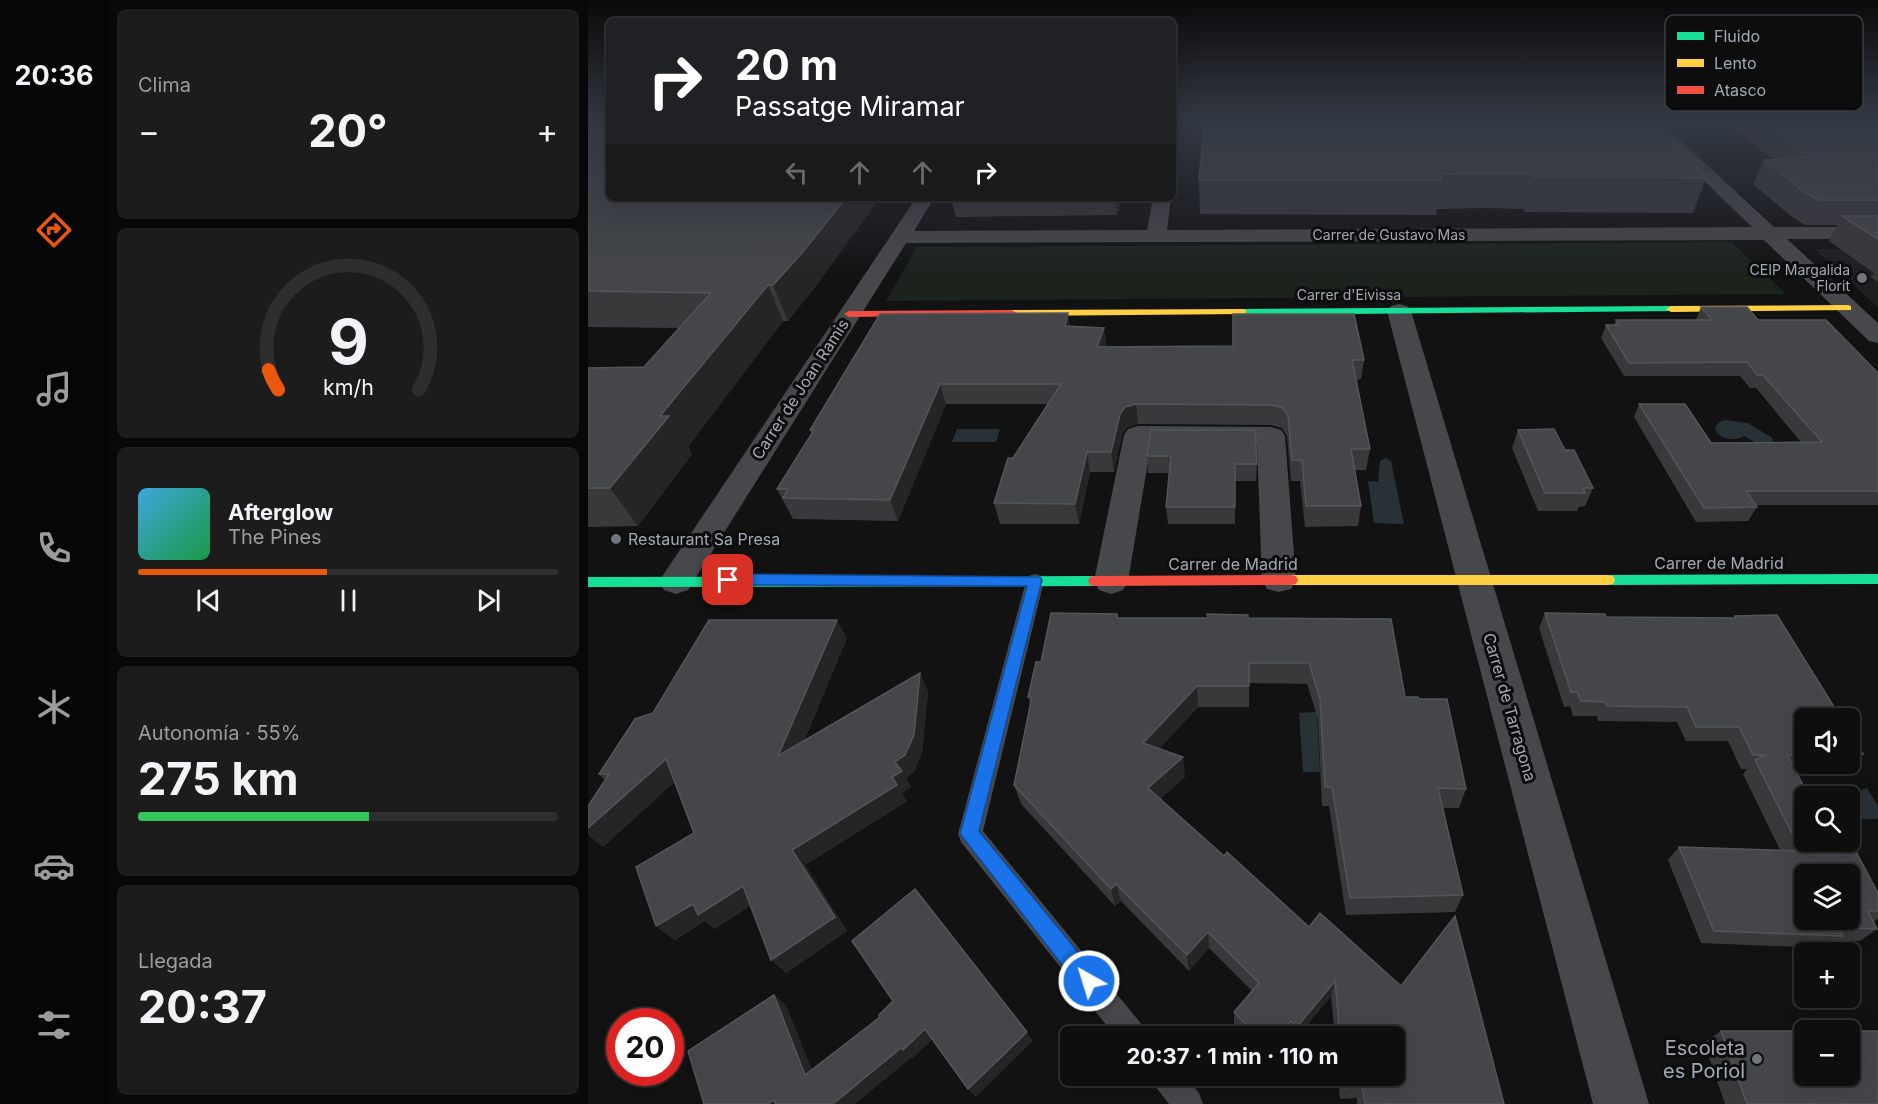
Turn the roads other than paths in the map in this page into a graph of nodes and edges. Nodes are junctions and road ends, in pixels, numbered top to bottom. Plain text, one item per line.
1 (1703, 172) edge
2 (923, 201) edge
3 (1162, 201) edge
4 (1878, 233) edge
5 (1769, 234) junction
6 (1156, 236) junction
7 (899, 237) junction
8 (1848, 308) junction
9 (1399, 311) junction
10 (849, 314) junction
11 (1878, 336) edge
12 (1878, 579) edge
13 (1035, 580) junction
14 (1111, 580) junction
15 (1279, 580) junction
16 (1475, 580) junction
17 (676, 581) junction
18 (588, 582) edge
19 (1125, 1026) edge
20 (1173, 1086) edge
21 (1188, 1104) edge
22 (1622, 1104) edge

1 - 5 street
2 - 7 street, Carrer de Joan Ramis
3 - 6 street
4 - 5 street, Carrer de Gustavo Mas
5 - 6 street, Carrer de Gustavo Mas
5 - 8 street
6 - 7 street, Carrer de Gustavo Mas
7 - 10 street, Carrer de Joan Ramis
8 - 9 street, Carrer d'Eivissa
8 - 11 street
9 - 10 street, Carrer d'Eivissa
9 - 16 street, Carrer de Tarragona
10 - 17 street, Carrer de Joan Ramis
12 - 16 street, Carrer de Madrid
13 - 14 street, Carrer de Madrid
13 - 17 street, Carrer de Madrid
13 - 19 lane
14 - 15 street, Carrer de Madrid
14 - 15 street
15 - 16 street, Carrer de Madrid
16 - 22 street, Carrer de Tarragona
17 - 18 street, Carrer de Madrid
20 - 21 lane

